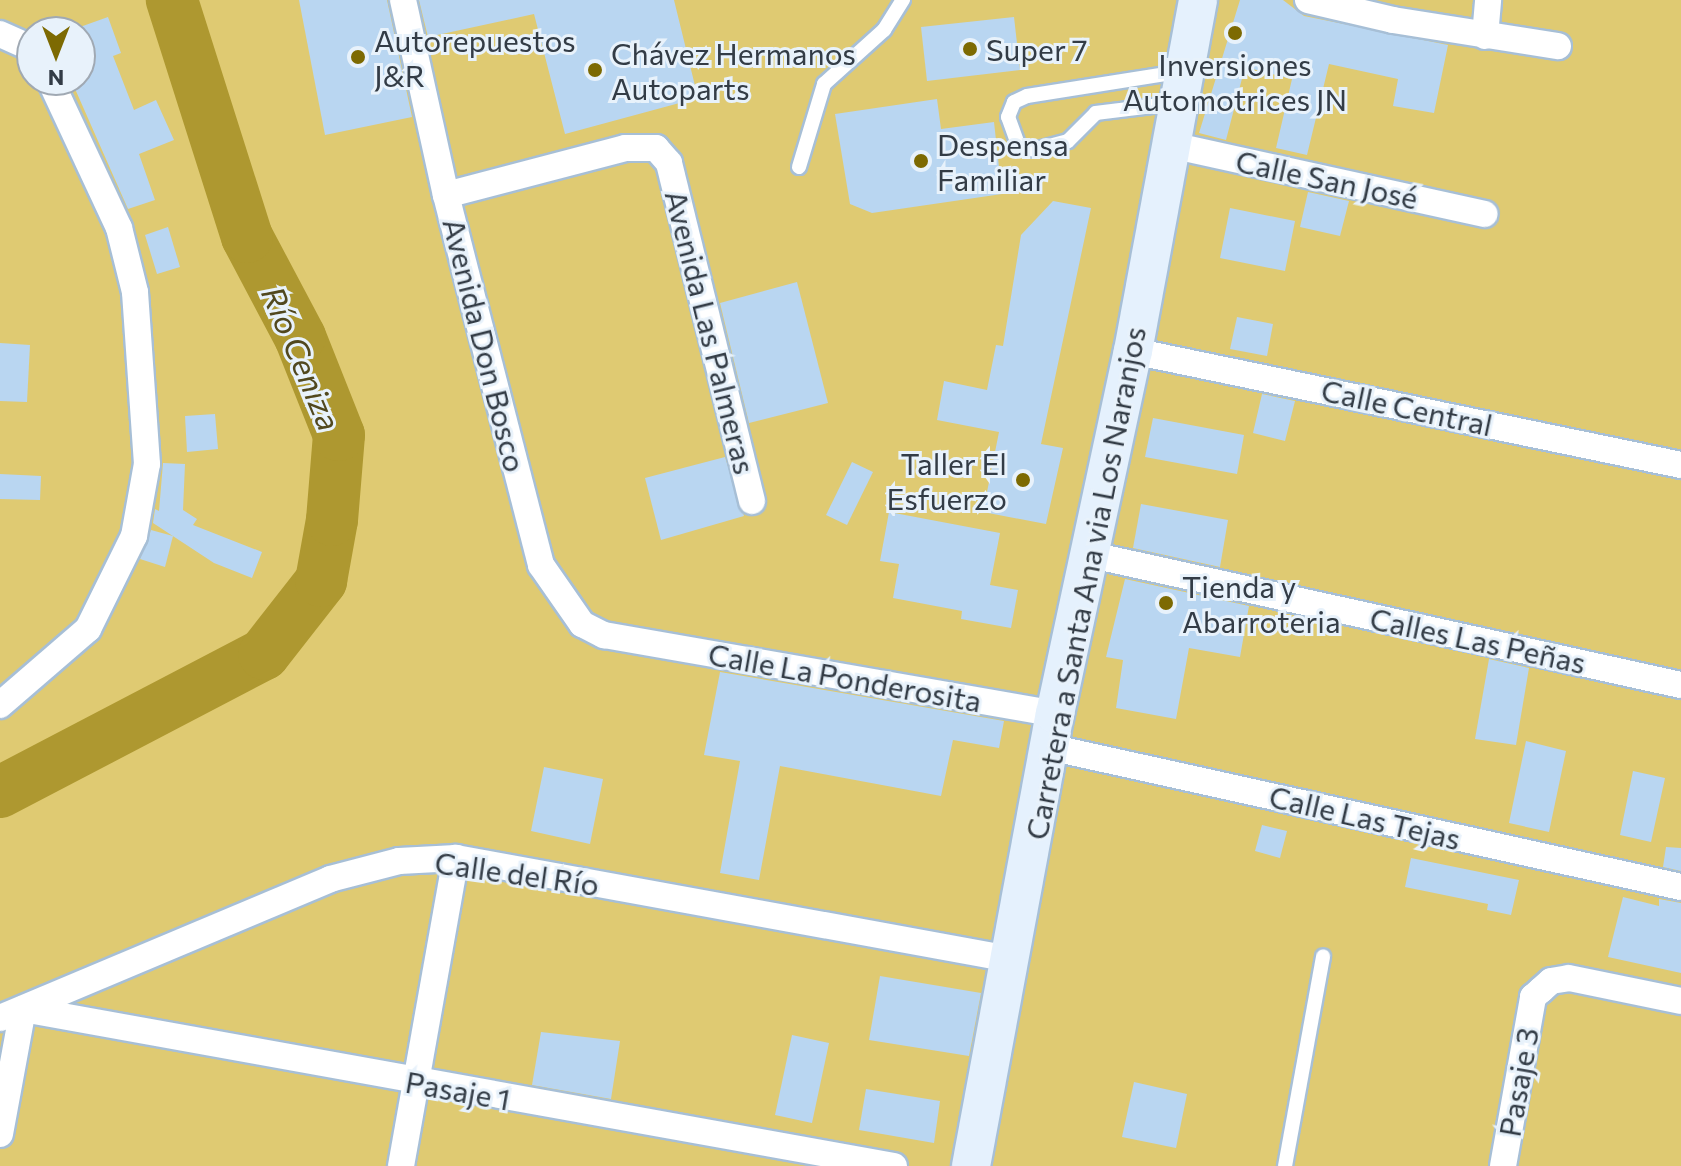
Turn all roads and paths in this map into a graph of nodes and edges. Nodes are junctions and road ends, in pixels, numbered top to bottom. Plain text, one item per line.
1 (403, 0) edge
2 (903, 0) edge
3 (1198, 0) edge
4 (1308, 0) edge
5 (1488, 0) edge
6 (1485, 36) junction
7 (1558, 46) dead end
8 (1181, 87) junction
9 (57, 96) edge
10 (1171, 145) junction
11 (799, 167) dead end
12 (446, 195) junction
13 (1484, 214) dead end
14 (1133, 351) junction
15 (1681, 465) edge
16 (752, 501) dead end
17 (1087, 554) junction
18 (635, 640) joint
19 (1681, 685) edge
20 (0, 705) edge
21 (1052, 731) junction
22 (456, 858) junction
23 (1681, 887) edge
24 (1323, 956) dead end
25 (1010, 959) junction
26 (1681, 1001) edge
27 (11, 1013) edge
28 (416, 1083) junction
29 (0, 1134) edge
30 (401, 1166) edge
31 (894, 1166) edge
32 (971, 1166) edge
33 (1285, 1166) edge
34 (1503, 1166) edge

1 - 12 street, Avenida Don Bosco
2 - 11 lane
3 - 8 main road, Carretera a Santa Ana via Los Naranjos
4 - 6 street
5 - 6 street
6 - 7 street
8 - 8 lane
8 - 10 main road, Carretera a Santa Ana via Los Naranjos
9 - 20 street
10 - 13 street, Calle San José
10 - 14 main road, Carretera a Santa Ana via Los Naranjos
12 - 16 street, Avenida Las Palmeras
12 - 18 street, Avenida Don Bosco
14 - 15 street, Calle Central
14 - 17 main road, Carretera a Santa Ana via Los Naranjos
17 - 19 street, Calles Las Peñas
17 - 21 main road, Carretera a Santa Ana via Los Naranjos
18 - 21 street, Calle La Ponderosita
21 - 23 street, Calle Las Tejas
21 - 25 main road, Carretera a Santa Ana via Los Naranjos
22 - 25 street, Calle del Río
22 - 27 street, Calle del Río
22 - 28 street
24 - 33 lane
25 - 32 main road, Carretera a Santa Ana via Los Naranjos
26 - 34 street, Pasaje 3
27 - 28 street, Pasaje 1
27 - 29 street
28 - 30 street
28 - 31 street, Pasaje 1

